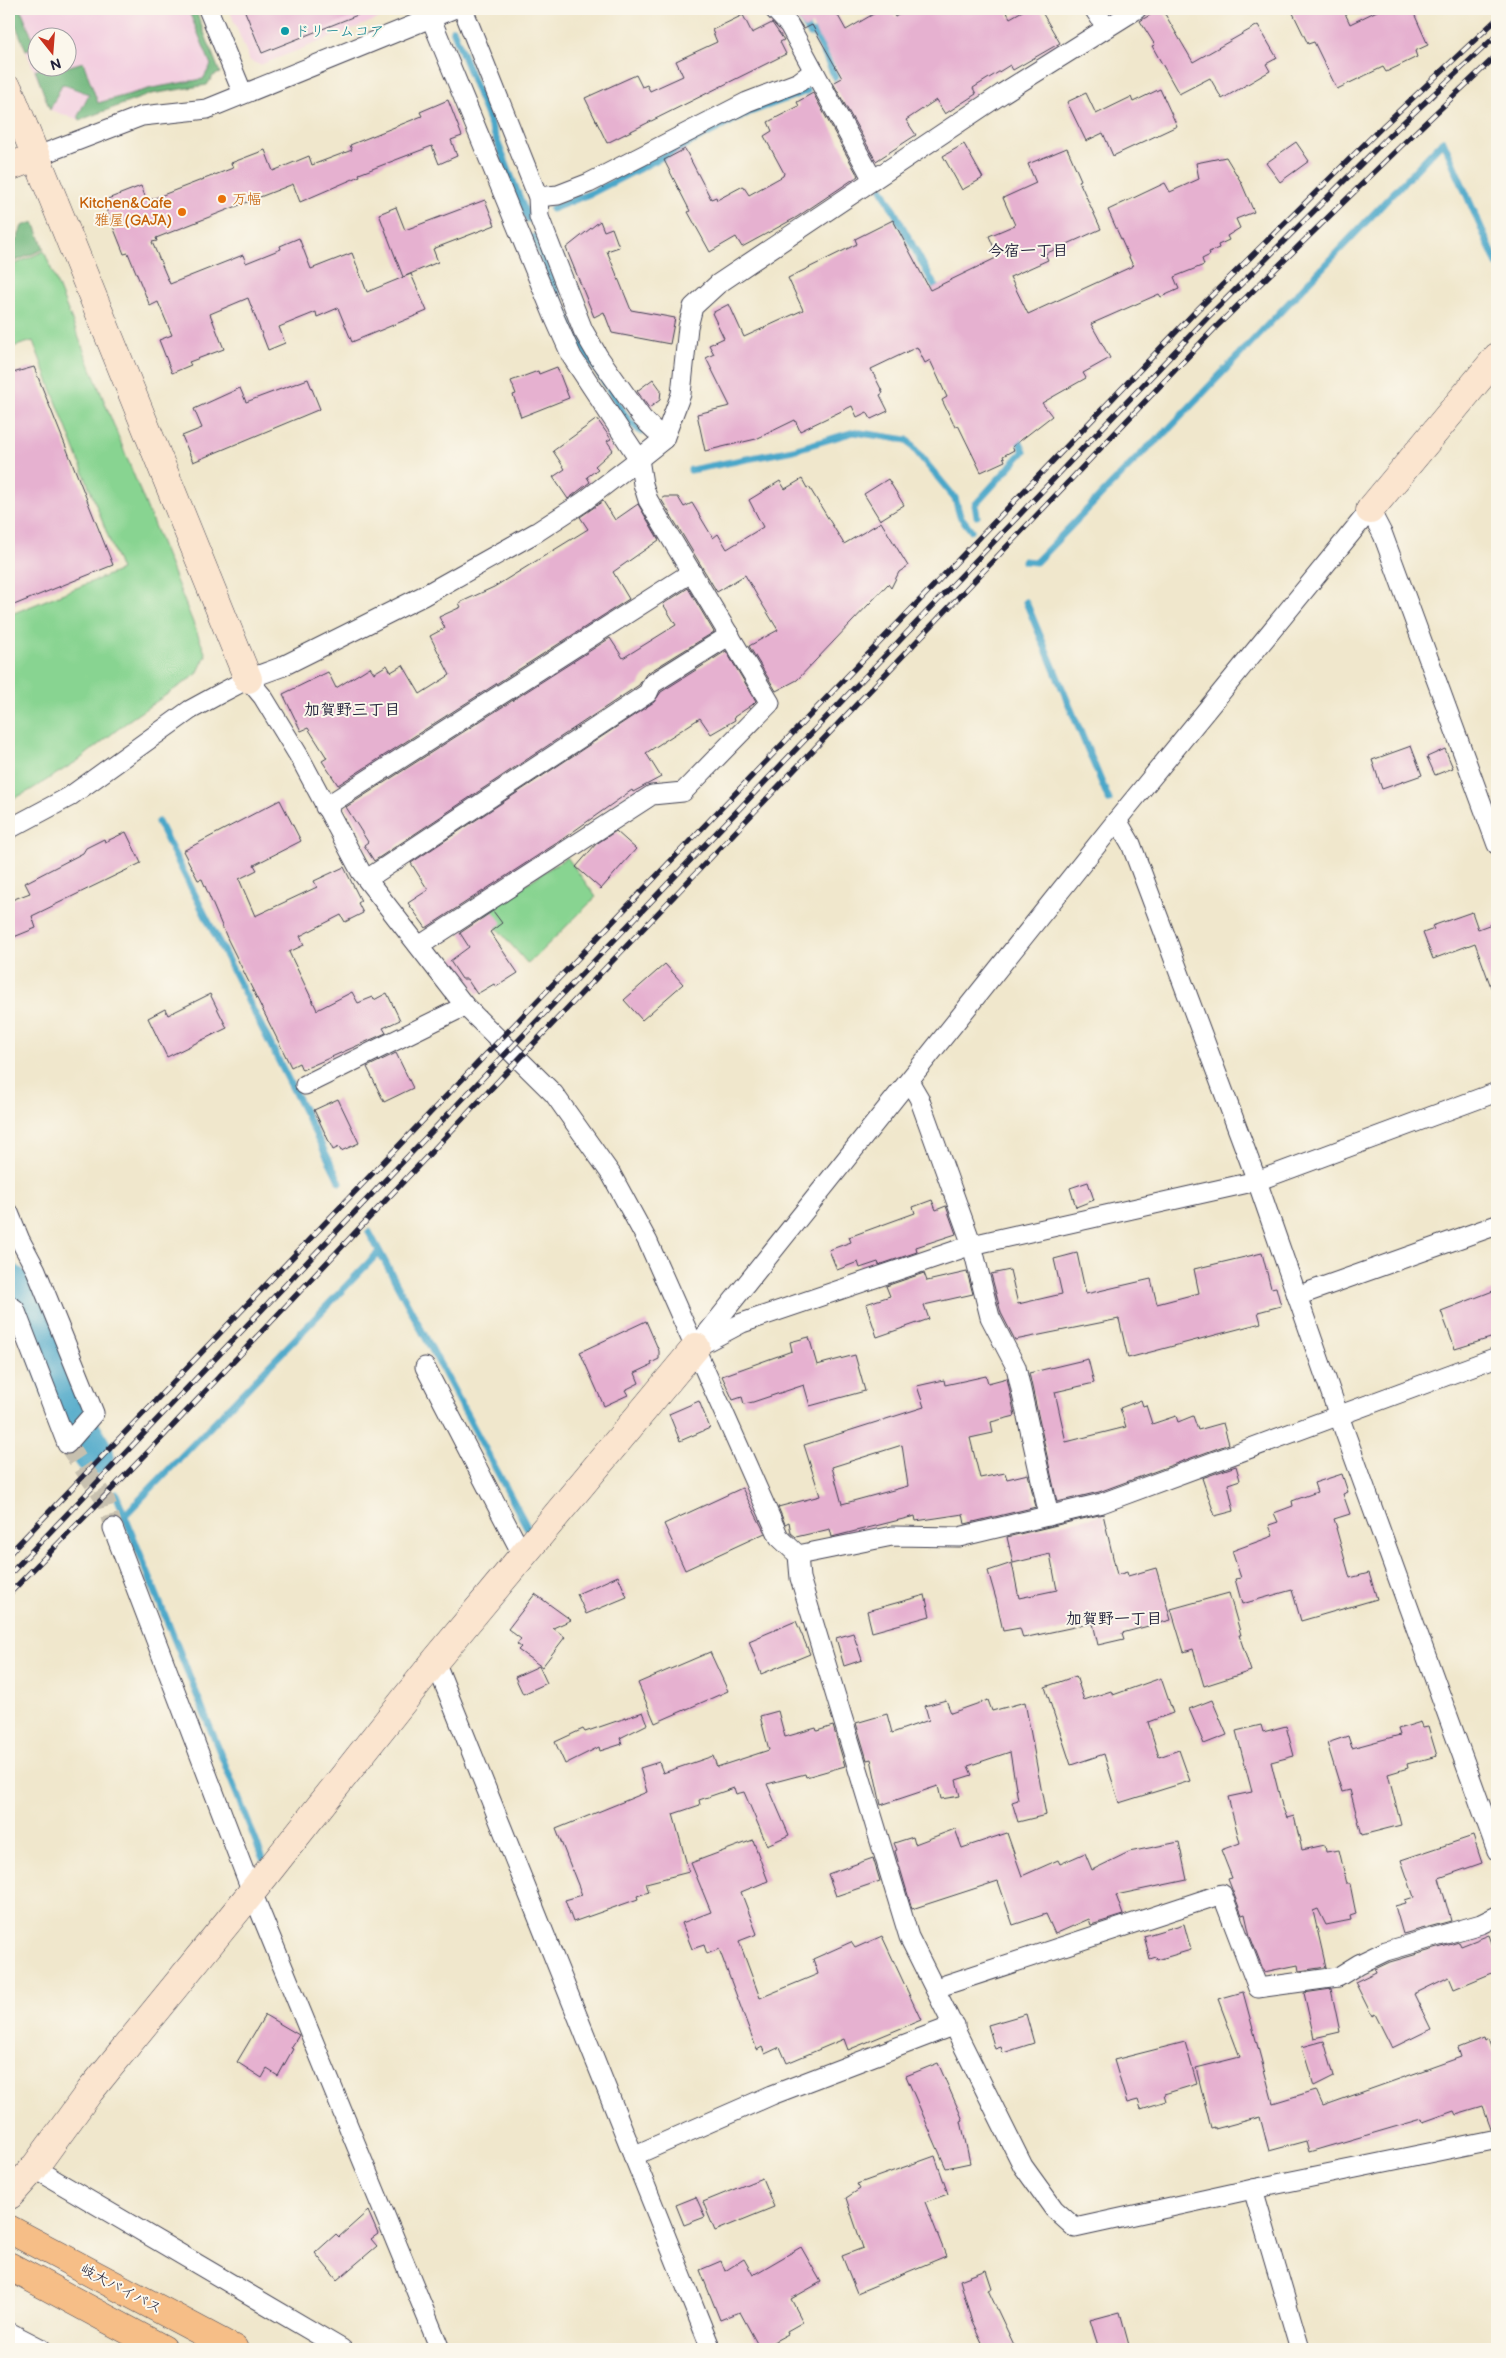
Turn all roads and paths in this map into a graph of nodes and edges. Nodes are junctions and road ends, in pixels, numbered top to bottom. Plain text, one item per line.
1 (208, 9) edge
2 (453, 9) edge
3 (463, 9) edge
4 (774, 9) edge
5 (1094, 9) edge
6 (1137, 9) edge
7 (429, 14) edge
8 (1106, 27) junction
9 (814, 72) junction
10 (9, 90) edge
11 (243, 94) junction
12 (35, 156) junction
13 (9, 167) edge
14 (873, 180) junction
15 (538, 197) junction
16 (1497, 357) edge
17 (664, 439) junction
18 (639, 459) junction
19 (1370, 510) junction
20 (692, 572) junction
21 (730, 635) junction
22 (248, 678) junction
23 (324, 806) junction
24 (1117, 820) junction
25 (9, 829) edge
26 (1497, 845) edge
27 (366, 878) junction
28 (419, 946) junction
29 (465, 1006) junction
30 (909, 1080) junction
31 (305, 1085) dead end
32 (1497, 1092) edge
33 (1257, 1181) junction
34 (9, 1213) edge
35 (1497, 1225) edge
36 (14, 1242) edge
37 (972, 1245) junction
38 (1297, 1296) junction
39 (9, 1305) edge
40 (696, 1347) junction
41 (1497, 1357) edge
42 (425, 1367) dead end
43 (1339, 1416) junction
44 (1049, 1516) junction
45 (113, 1528) tunnel mouth
46 (522, 1554) junction
47 (798, 1555) junction
48 (435, 1661) junction
49 (1497, 1851) edge
50 (252, 1892) junction
51 (1497, 1916) edge
52 (936, 1988) junction
53 (954, 2025) junction
54 (1497, 2139) edge
55 (633, 2156) junction
56 (34, 2168) junction
57 (1253, 2189) junction
58 (10, 2195) edge
59 (9, 2229) edge
60 (9, 2266) edge
61 (9, 2332) edge
62 (37, 2348) edge
63 (163, 2349) edge
64 (234, 2349) edge
65 (342, 2349) edge
66 (440, 2349) edge
67 (711, 2349) edge
68 (1300, 2349) edge

1 - 11 street
2 - 7 street
3 - 15 street
4 - 9 street
5 - 8 street
6 - 8 street
7 - 11 street
7 - 18 street
8 - 14 street
9 - 14 street
9 - 15 street
10 - 12 street
11 - 12 street
12 - 13 street
12 - 22 street
14 - 17 street
15 - 17 street
16 - 19 street
17 - 18 street
18 - 20 street
18 - 22 street
19 - 24 street
19 - 26 street
20 - 21 street
20 - 23 street
21 - 27 street
21 - 28 street
22 - 23 street
22 - 25 street
23 - 27 street
24 - 30 street
24 - 33 street
27 - 28 street
28 - 29 street
29 - 31 street
29 - 40 street
30 - 37 street
30 - 40 street
32 - 33 street
33 - 37 street
33 - 38 street
34 - 36 street
35 - 38 street
36 - 39 street
37 - 40 street
37 - 44 street
38 - 43 street
40 - 46 street
40 - 47 street
41 - 43 street
42 - 46 street
43 - 44 street
43 - 49 street
44 - 47 street
45 - 50 street
46 - 48 street
47 - 52 street
48 - 50 street
48 - 55 street
50 - 56 street
50 - 66 street
51 - 52 street
52 - 53 street
53 - 55 street
53 - 57 street
54 - 57 street
55 - 67 street
56 - 58 street
56 - 65 street
57 - 68 street
59 - 64 highway, 岐大バイパス
60 - 63 highway
61 - 62 street

